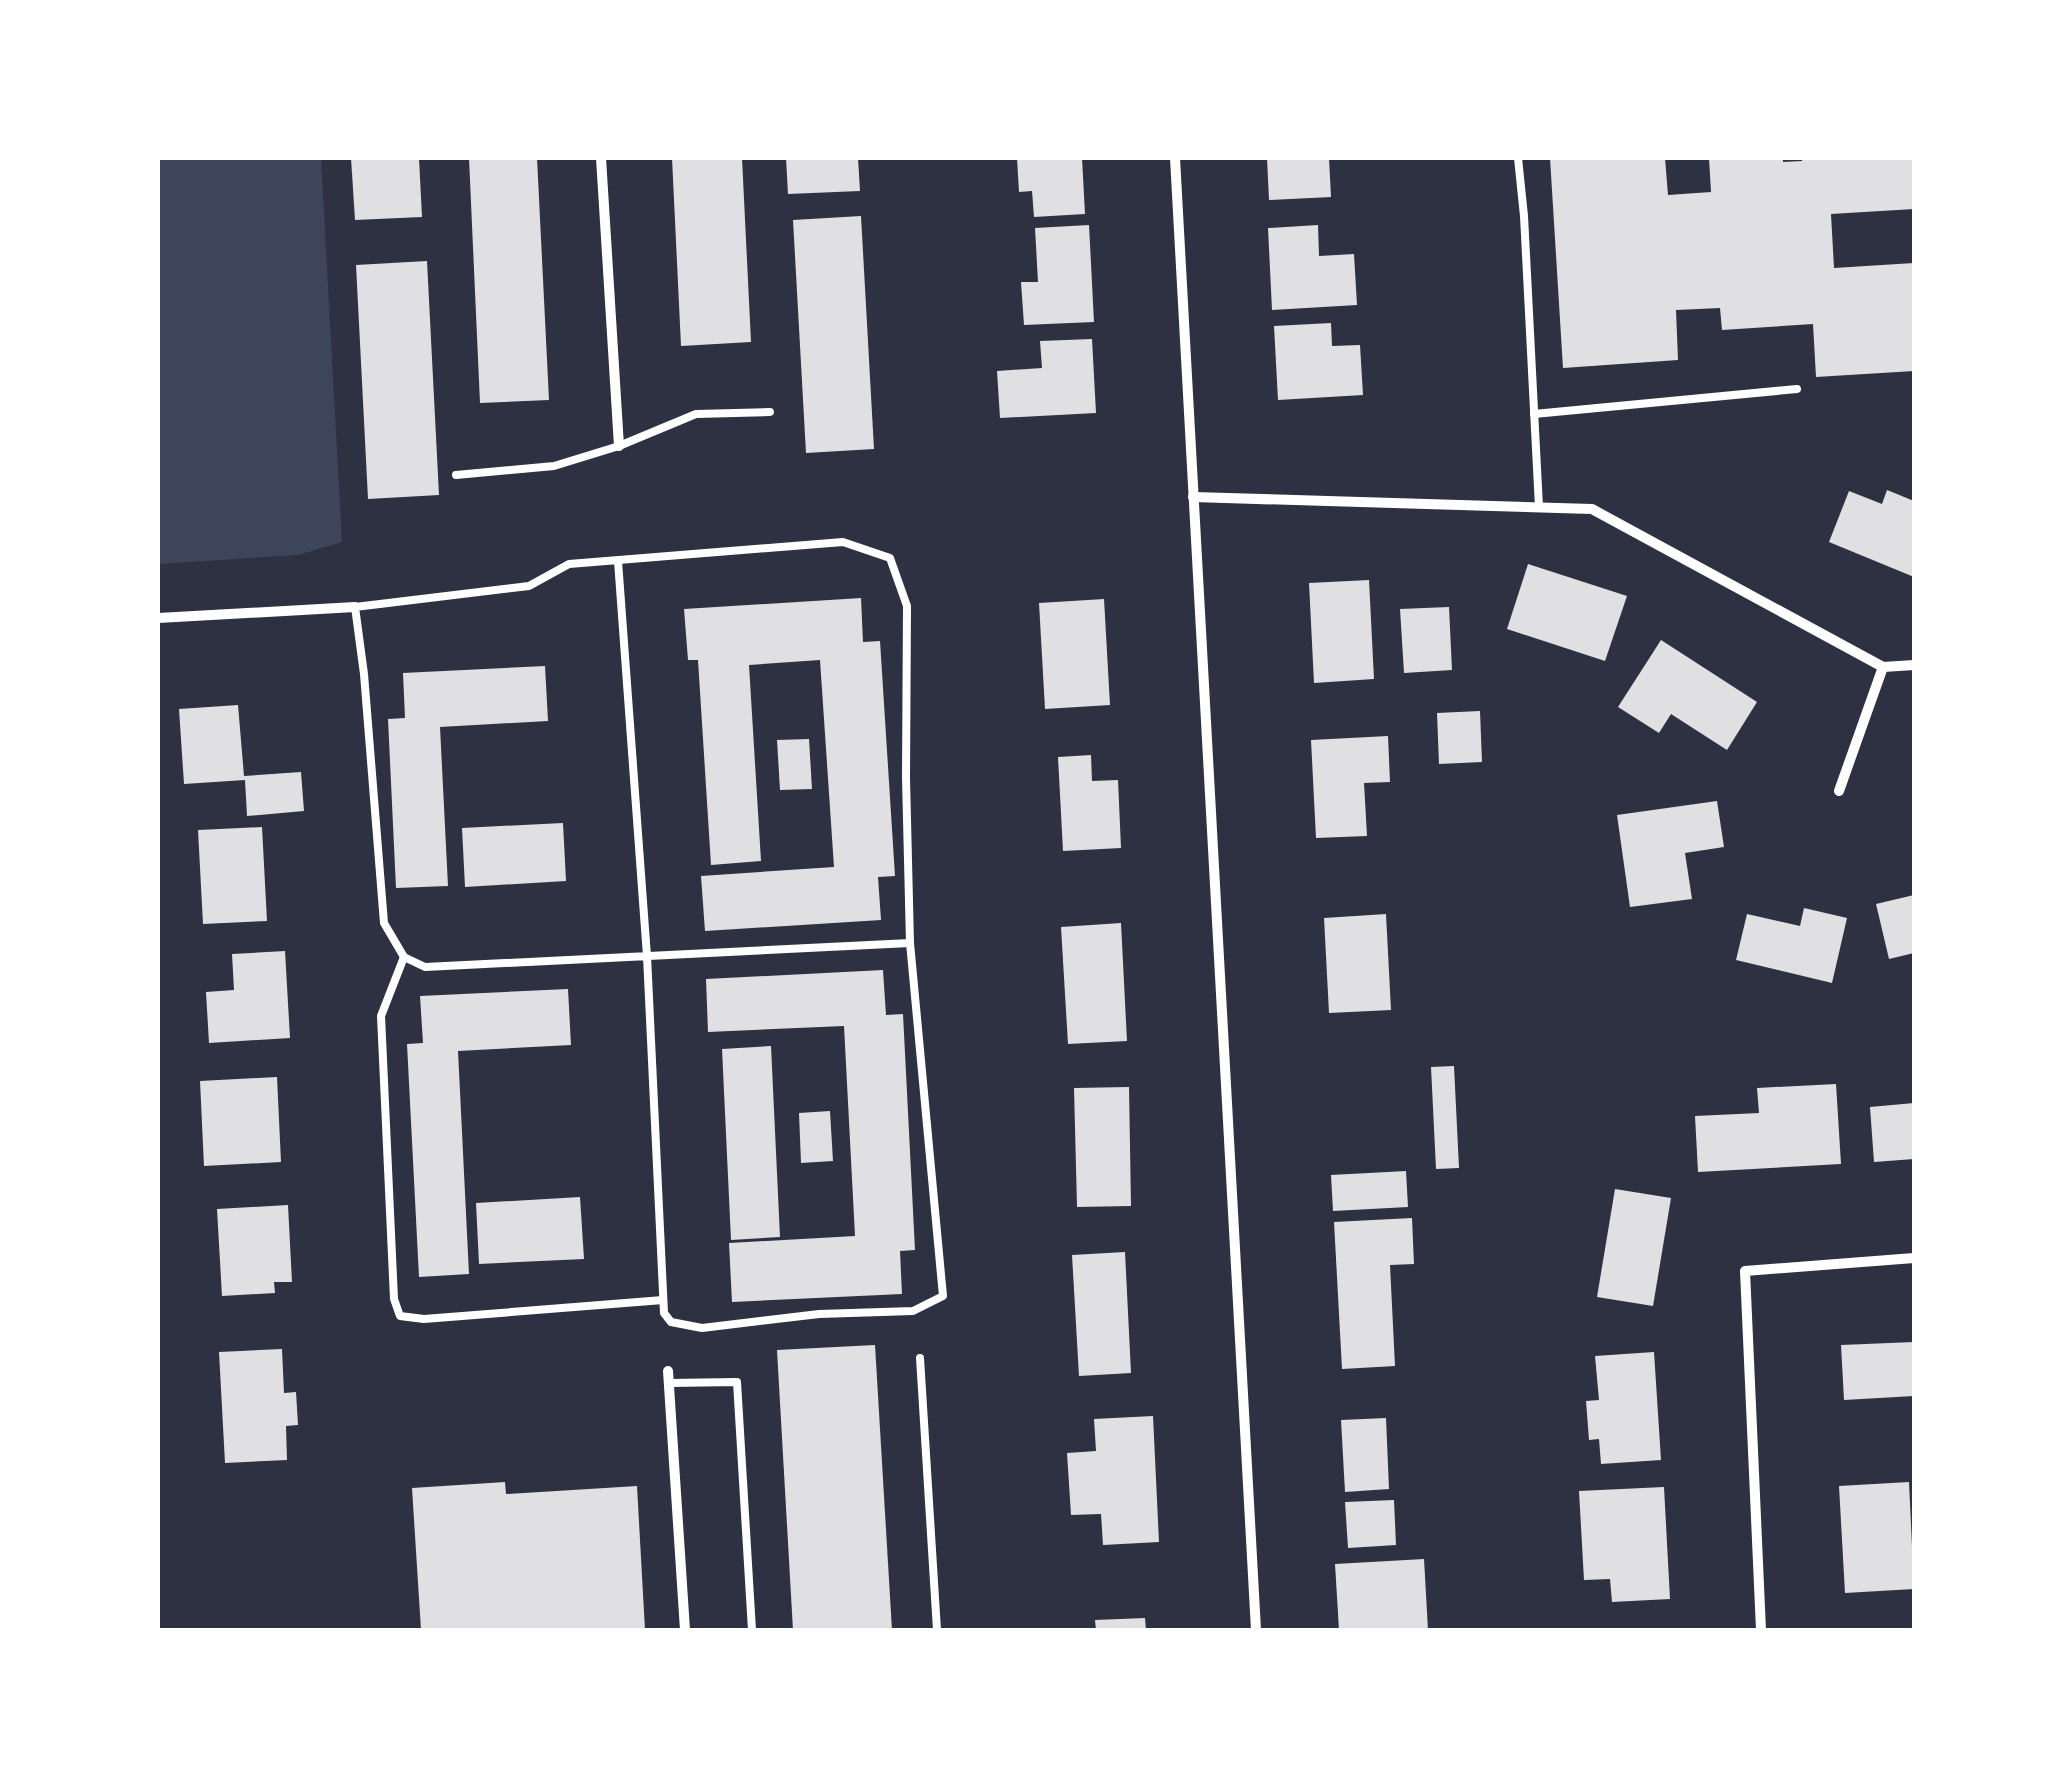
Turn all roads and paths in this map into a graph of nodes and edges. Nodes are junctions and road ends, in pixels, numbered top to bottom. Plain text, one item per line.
1 (601, 158) edge
2 (1176, 158) edge
3 (1518, 158) edge
4 (1797, 389) dead end
5 (770, 412) dead end
6 (1534, 414) junction
7 (619, 446) junction
8 (456, 474) dead end
9 (1193, 497) junction
10 (1539, 507) junction
11 (618, 560) junction
12 (355, 607) junction
13 (158, 618) edge
14 (1914, 665) edge
15 (1884, 667) junction
16 (1839, 791) dead end
17 (910, 943) junction
18 (647, 956) junction
19 (404, 957) junction
20 (1914, 1258) edge
21 (663, 1300) junction
22 (920, 1358) dead end
23 (669, 1377) joint
24 (686, 1630) edge
25 (752, 1630) edge
26 (937, 1630) edge
27 (1256, 1630) edge
28 (1761, 1630) edge

1 - 7 street
2 - 9 street
3 - 6 lane
4 - 6 lane
5 - 7 lane
6 - 10 lane
7 - 8 lane
9 - 10 street
9 - 27 street
10 - 15 street
11 - 12 lane
11 - 17 lane
11 - 18 lane
12 - 13 street
12 - 19 lane
14 - 15 street
15 - 16 street
17 - 18 lane
17 - 21 lane
18 - 19 lane
18 - 21 lane
19 - 21 lane
20 - 28 street
22 - 26 lane
23 - 24 street
23 - 25 lane

